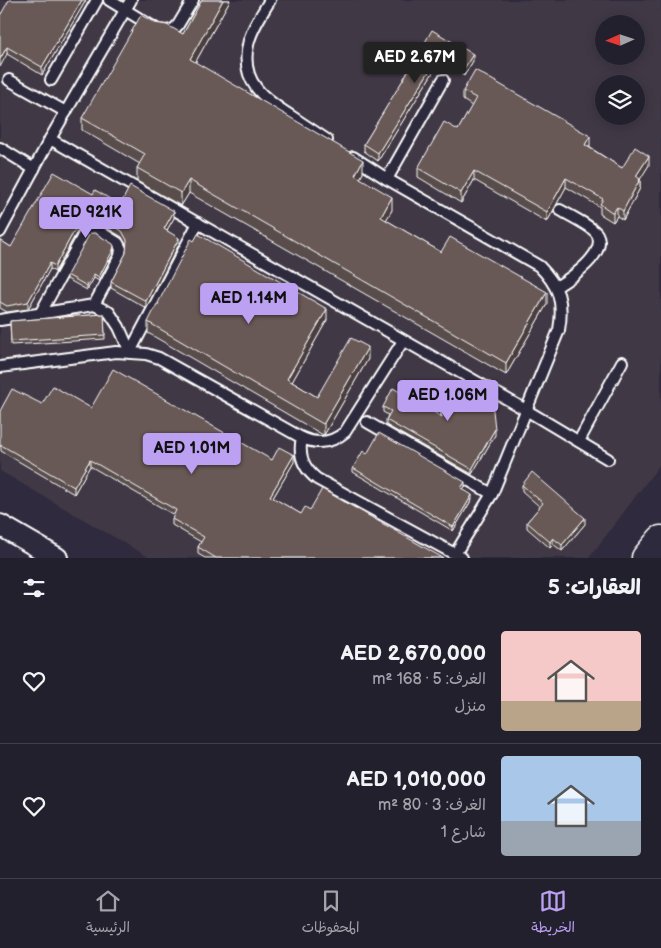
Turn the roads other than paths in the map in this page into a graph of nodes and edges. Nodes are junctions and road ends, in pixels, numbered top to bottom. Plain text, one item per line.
1 (97, 0) edge
2 (109, 0) edge
3 (131, 0) edge
4 (193, 0) edge
5 (270, 0) edge
6 (125, 10) junction
7 (9, 80) dead end
8 (51, 80) dead end
9 (443, 80) dead end
10 (66, 112) junction
11 (50, 139) junction
12 (0, 148) edge
13 (34, 169) junction
14 (387, 179) junction
15 (560, 210) dead end
16 (198, 223) junction
17 (0, 232) edge
18 (556, 287) junction
19 (94, 305) junction
20 (40, 314) junction
21 (0, 320) edge
22 (404, 341) junction
23 (130, 352) junction
24 (622, 362) dead end
25 (0, 367) edge
26 (526, 410) junction
27 (367, 422) dead end
28 (302, 438) junction
29 (579, 441) junction
30 (608, 459) dead end
31 (492, 494) junction
32 (0, 525) edge
33 (661, 540) edge
34 (459, 556) edge
35 (57, 558) edge
36 (646, 558) edge

1 - 8 lane
2 - 6 lane
3 - 6 lane
4 - 6 lane
5 - 14 lane
6 - 10 lane
7 - 10 lane
9 - 14 lane
10 - 11 lane
11 - 13 lane
11 - 16 lane
12 - 13 lane
13 - 17 lane
14 - 18 lane
15 - 18 lane
16 - 22 lane
16 - 23 lane
18 - 26 lane
19 - 20 lane
19 - 20 lane
19 - 23 lane
20 - 21 lane
22 - 26 lane
22 - 28 lane
23 - 25 lane
23 - 28 lane
24 - 29 lane
26 - 29 lane
26 - 31 lane
27 - 31 lane
28 - 34 lane
29 - 30 lane
31 - 34 lane
32 - 35 street
33 - 36 main road

